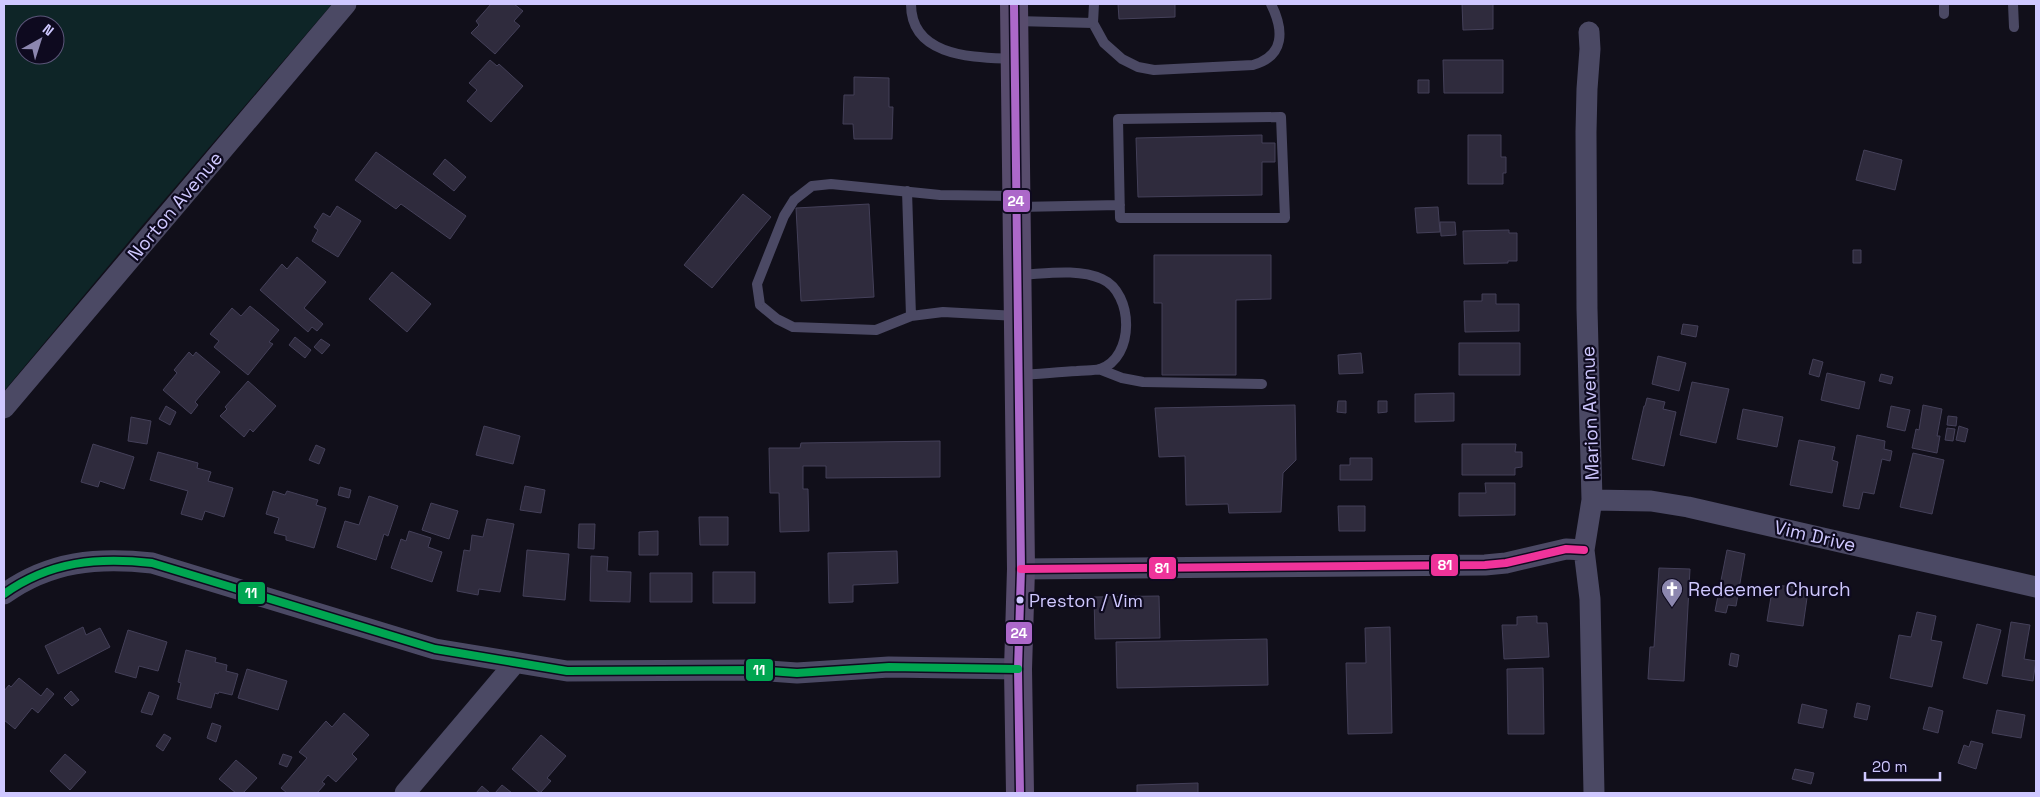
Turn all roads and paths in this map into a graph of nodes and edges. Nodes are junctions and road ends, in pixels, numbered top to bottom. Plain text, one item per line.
1 (346, 4) edge
2 (911, 4) edge
3 (1094, 4) edge
4 (1271, 4) edge
5 (2013, 4) edge
6 (1014, 12) edge
7 (1093, 23) junction
8 (2014, 27) dead end
9 (1589, 32) dead end
10 (1015, 59) junction
11 (907, 191) junction
12 (1017, 201) junction
13 (1120, 205) junction
14 (1017, 276) junction
15 (911, 316) junction
16 (1018, 316) junction
17 (1099, 369) junction
18 (1019, 376) junction
19 (1262, 384) dead end
20 (4, 408) edge
21 (1592, 500) junction
22 (1584, 550) junction
23 (1021, 569) junction
24 (2036, 587) edge
25 (4, 594) edge
26 (515, 663) junction
27 (1018, 669) junction
28 (405, 793) edge
29 (1020, 793) edge
30 (1594, 793) edge

1 - 20 street, Norton Avenue
2 - 10 lane
3 - 7 lane
4 - 7 lane
5 - 8 lane
6 - 7 lane
6 - 10 main road
9 - 21 street, Marion Avenue
10 - 12 main road
11 - 12 lane
11 - 15 lane
11 - 15 lane
12 - 13 lane
12 - 14 main road
13 - 13 lane
14 - 16 main road
14 - 17 lane
15 - 16 lane
16 - 18 main road
17 - 18 lane
17 - 19 lane
18 - 23 main road
21 - 22 street, Marion Avenue
21 - 24 street, Vim Drive
22 - 23 street
22 - 30 street, Marion Avenue
23 - 27 main road
25 - 26 street
26 - 27 street
26 - 28 street
27 - 29 main road

